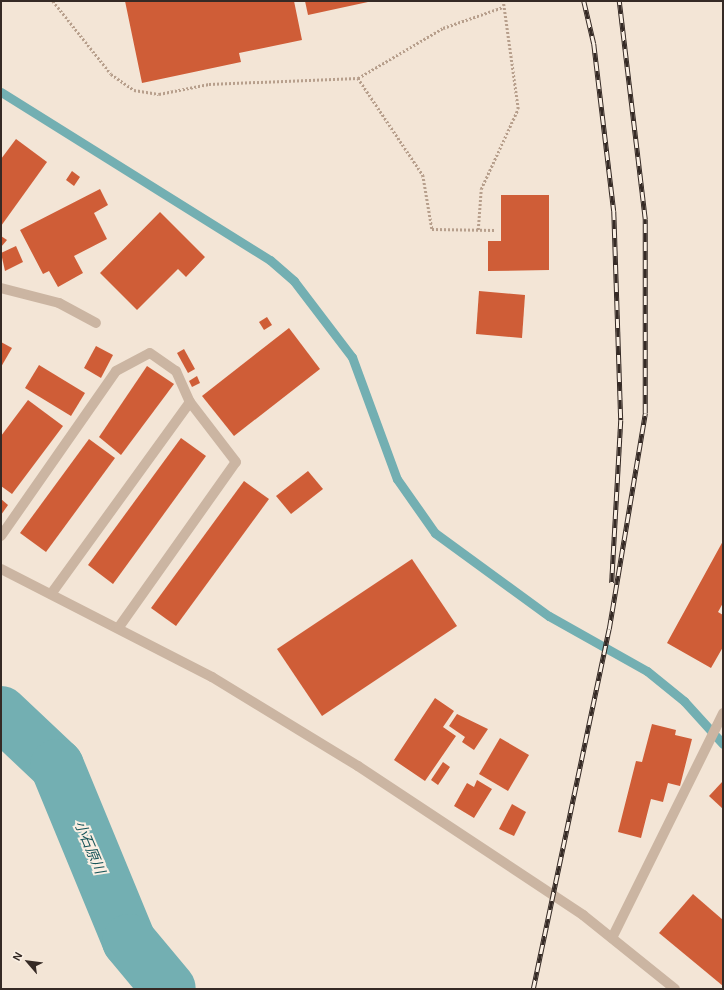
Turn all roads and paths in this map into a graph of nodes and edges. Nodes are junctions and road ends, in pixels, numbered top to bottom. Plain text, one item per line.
1 (54, 1) edge
2 (503, 1) edge
3 (503, 7) junction
4 (358, 78) junction
5 (478, 230) junction
6 (495, 230) dead end
7 (1, 288) edge
8 (96, 323) dead end
9 (190, 402) junction
10 (1, 536) edge
11 (1, 569) edge
12 (51, 594) junction
13 (119, 627) junction
14 (723, 713) edge
15 (612, 938) junction
16 (675, 989) edge

1 - 4 path
2 - 3 path
3 - 4 path
3 - 5 path
4 - 5 path
5 - 6 path
7 - 8 street
9 - 10 street
9 - 12 street
9 - 13 street
11 - 12 street
12 - 13 street
13 - 15 street
14 - 15 street
15 - 16 street

